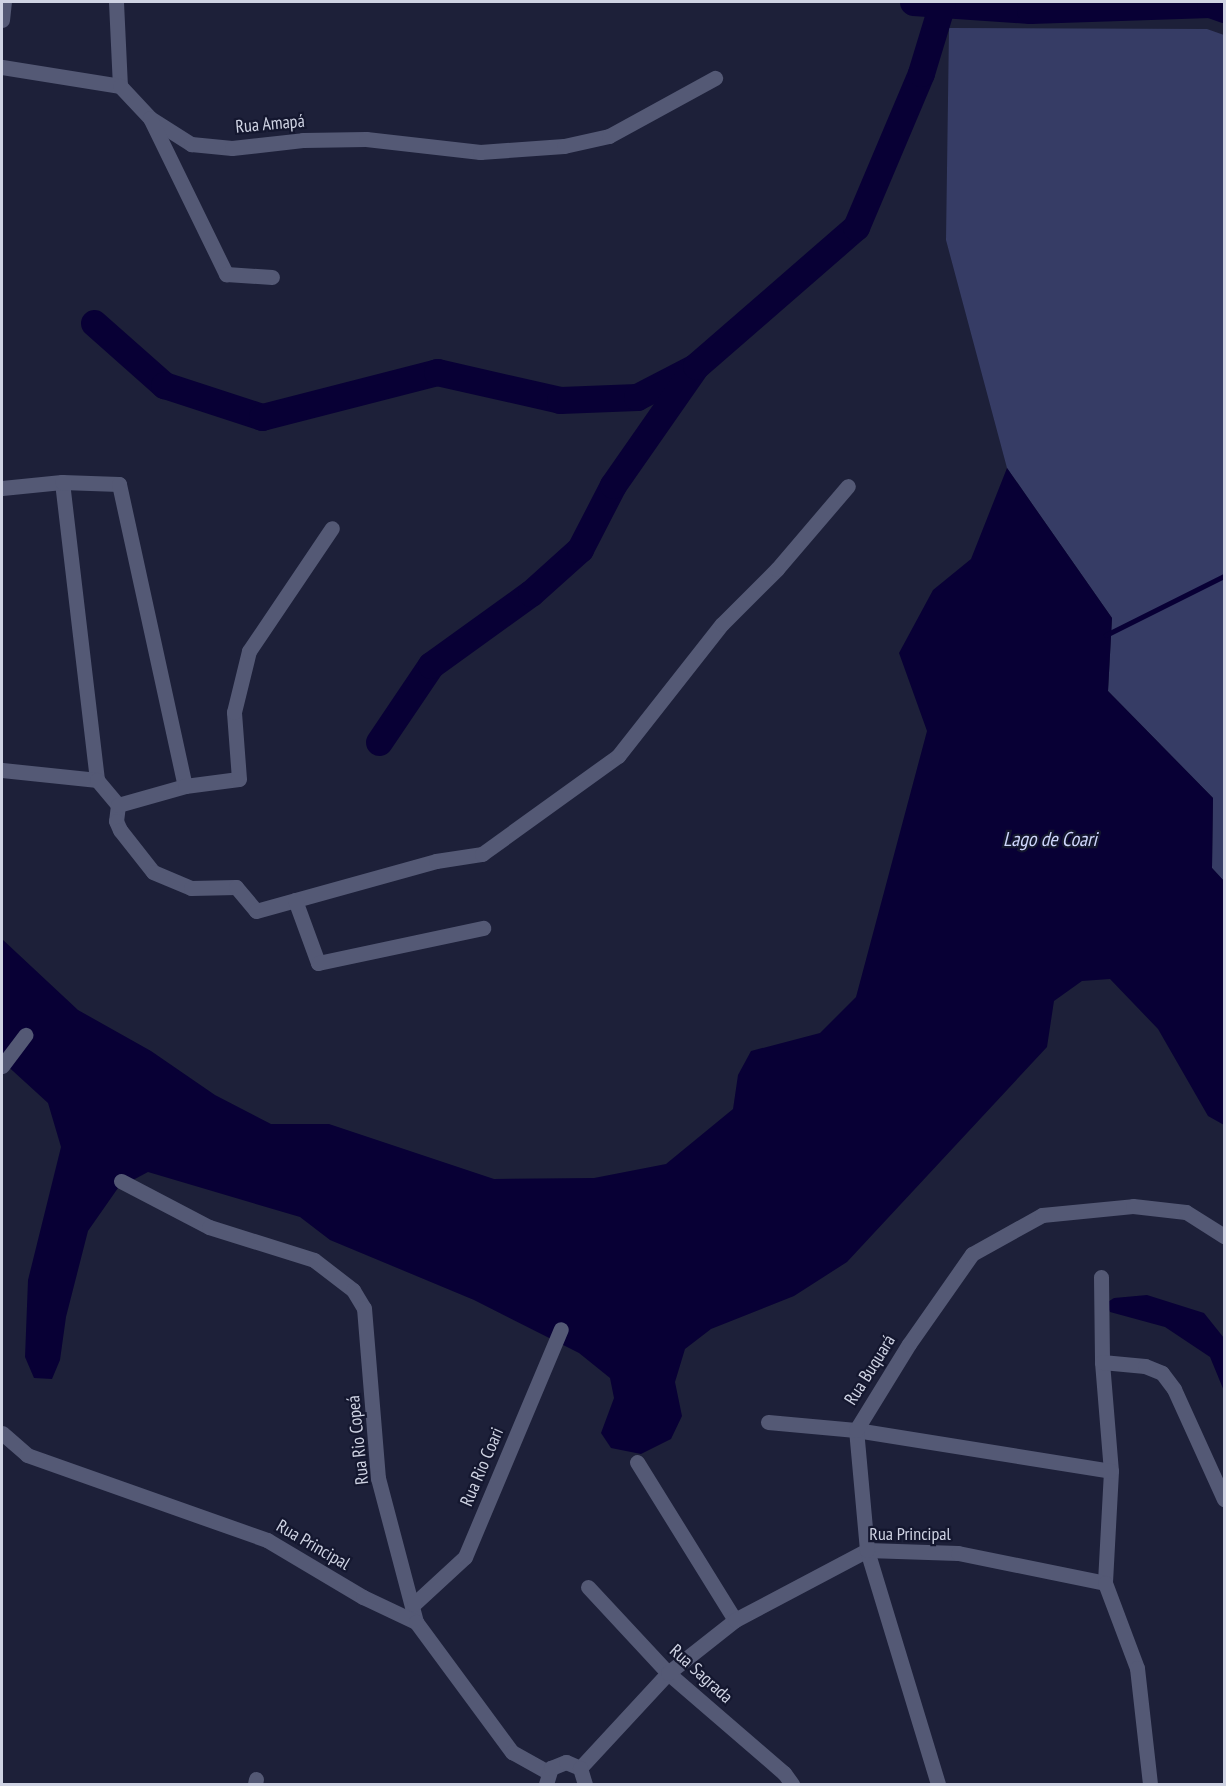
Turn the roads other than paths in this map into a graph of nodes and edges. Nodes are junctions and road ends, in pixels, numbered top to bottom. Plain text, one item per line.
1 (4, 2) edge
2 (116, 2) edge
3 (2, 20) edge
4 (2, 67) edge
5 (715, 78) dead end
6 (120, 86) junction
7 (150, 118) junction
8 (272, 277) dead end
9 (62, 482) junction
10 (848, 486) dead end
11 (2, 488) edge
12 (332, 528) dead end
13 (2, 770) edge
14 (97, 780) junction
15 (185, 786) junction
16 (118, 805) junction
17 (295, 900) junction
18 (483, 927) dead end
19 (26, 1035) dead end
20 (2, 1066) edge
21 (121, 1181) dead end
22 (1224, 1236) edge
23 (1101, 1277) dead end
24 (561, 1329) dead end
25 (1102, 1362) junction
26 (768, 1422) dead end
27 (856, 1430) junction
28 (2, 1433) edge
29 (637, 1462) dead end
30 (1111, 1471) junction
31 (1224, 1499) edge
32 (867, 1550) junction
33 (1105, 1583) junction
34 (588, 1587) dead end
35 (414, 1604) junction
36 (735, 1620) junction
37 (416, 1622) junction
38 (668, 1673) junction
39 (580, 1768) junction
40 (547, 1778) edge
41 (585, 1785) edge
42 (792, 1785) edge
43 (938, 1785) edge
44 (1150, 1785) edge

1 - 3 street
2 - 6 street
4 - 6 street
5 - 7 street, Rua Amapá
6 - 7 street, Rua Amapá
7 - 8 street
9 - 11 street
9 - 14 street
9 - 15 street
10 - 17 street
12 - 15 street
13 - 14 street
14 - 16 street
15 - 16 street
16 - 17 street
17 - 18 street
19 - 20 street
21 - 35 street, Rua Rio Copeá
22 - 27 street, Rua Buquará
23 - 25 street
24 - 35 street, Rua Rio Coari
25 - 30 street
25 - 31 street
26 - 27 street
27 - 30 street
27 - 32 street, Rua Buquará
28 - 37 street, Rua Principal
29 - 36 street
30 - 33 street
32 - 33 street, Rua Principal
32 - 36 street, Rua Principal
32 - 43 street, Rua Buquará
33 - 44 street
34 - 38 street, Rua Sagrada
35 - 37 street, Rua Rio Copeá
36 - 38 street, Rua Principal
37 - 40 street, Rua Principal
38 - 39 street, Rua Principal
38 - 42 street, Rua Sagrada
39 - 40 street
39 - 41 street

